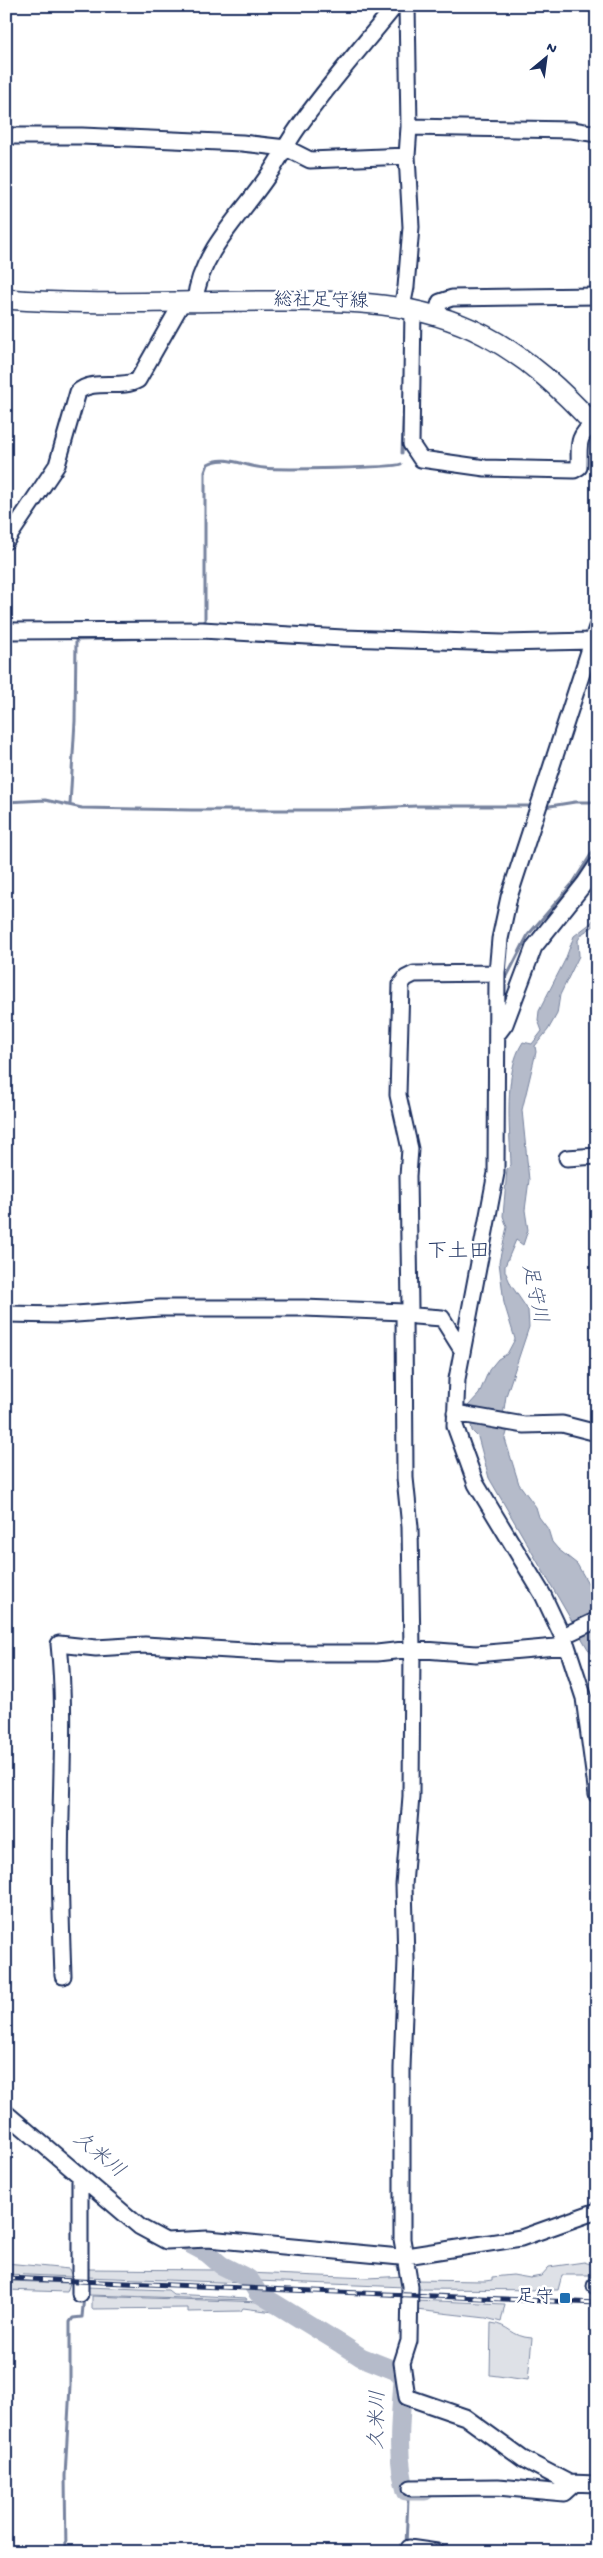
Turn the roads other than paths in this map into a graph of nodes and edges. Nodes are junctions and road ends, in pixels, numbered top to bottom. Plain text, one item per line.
1 (395, 6) edge
2 (407, 6) edge
3 (411, 127) junction
4 (597, 134) edge
5 (6, 136) edge
6 (286, 148) junction
7 (407, 156) junction
8 (597, 296) edge
9 (6, 299) edge
10 (189, 301) junction
11 (408, 308) junction
12 (436, 315) junction
13 (595, 426) edge
14 (6, 541) edge
15 (6, 631) edge
16 (594, 634) edge
17 (597, 865) edge
18 (497, 972) junction
19 (498, 1033) junction
20 (597, 1156) edge
21 (568, 1158) dead end
22 (6, 1314) edge
23 (410, 1314) junction
24 (462, 1350) junction
25 (458, 1413) junction
26 (597, 1433) edge
27 (597, 1620) edge
28 (566, 1639) junction
29 (415, 1650) junction
30 (597, 1795) edge
31 (63, 1976) dead end
32 (6, 2113) edge
33 (80, 2176) junction
34 (597, 2211) edge
35 (405, 2256) junction
36 (80, 2294) dead end
37 (574, 2484) junction
38 (597, 2484) edge
39 (411, 2488) dead end
40 (409, 2548) dead end
41 (436, 2552) edge

1 - 6 street
2 - 3 street
3 - 4 street
3 - 7 street
5 - 6 street
6 - 7 street
6 - 10 street
7 - 11 street
8 - 12 street
9 - 10 main road, 総社足守線
10 - 11 main road, 総社足守線
10 - 14 street
11 - 12 main road, 総社足守線
11 - 13 street
12 - 13 main road, 総社足守線
15 - 16 street
16 - 18 street
17 - 19 street
18 - 19 street
18 - 23 street
19 - 24 street
20 - 21 street
22 - 23 street
23 - 24 street
23 - 29 street
24 - 25 street
25 - 26 street
25 - 28 street
27 - 28 street
28 - 29 street
28 - 30 street
29 - 31 street
29 - 35 street
32 - 33 street
33 - 35 street
33 - 36 street
34 - 35 street
35 - 37 street
37 - 38 street
37 - 39 street
40 - 41 street

